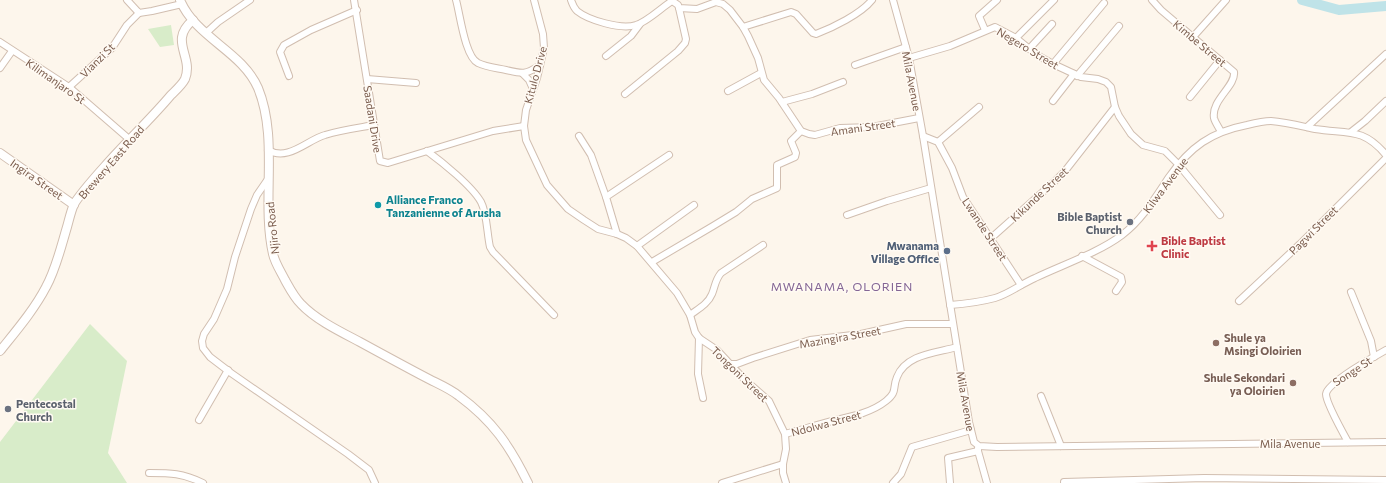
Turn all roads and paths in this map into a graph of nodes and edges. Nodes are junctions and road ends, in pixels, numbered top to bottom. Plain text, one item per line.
1 (128, 0) edge
2 (250, 0) edge
3 (354, 0) edge
4 (456, 0) edge
5 (534, 0) edge
6 (570, 0) edge
7 (872, 0) edge
8 (893, 0) edge
9 (998, 0) edge
10 (1054, 0) edge
11 (1152, 0) edge
12 (1226, 0) edge
13 (671, 1) edge
14 (181, 2) edge
15 (1104, 3) dead end
16 (679, 8) junction
17 (357, 10) junction
18 (139, 13) junction
19 (193, 20) junction
20 (640, 23) junction
21 (1052, 24) dead end
22 (1119, 26) dead end
23 (743, 27) junction
24 (984, 30) junction
25 (206, 33) junction
26 (1193, 37) junction
27 (1016, 38) junction
28 (0, 42) edge
29 (906, 47) junction
30 (1029, 48) junction
31 (12, 51) junction
32 (1386, 54) edge
33 (606, 56) dead end
34 (909, 58) junction
35 (1220, 60) junction
36 (1053, 64) junction
37 (540, 65) junction
38 (855, 65) dead end
39 (0, 68) edge
40 (761, 73) junction
41 (523, 74) junction
42 (1075, 75) junction
43 (289, 76) dead end
44 (367, 80) junction
45 (843, 82) dead end
46 (416, 83) dead end
47 (69, 87) junction
48 (533, 89) junction
49 (728, 92) dead end
50 (625, 94) dead end
51 (1190, 97) dead end
52 (1053, 101) dead end
53 (1386, 101) edge
54 (782, 102) junction
55 (979, 107) dead end
56 (1115, 107) junction
57 (919, 118) junction
58 (374, 125) junction
59 (524, 126) junction
60 (1307, 127) junction
61 (801, 131) junction
62 (1221, 132) junction
63 (1351, 132) junction
64 (579, 136) dead end
65 (923, 136) junction
66 (129, 139) junction
67 (938, 142) junction
68 (268, 150) junction
69 (427, 151) junction
70 (0, 152) edge
71 (669, 155) dead end
72 (1386, 155) edge
73 (1178, 164) junction
74 (268, 180) junction
75 (931, 188) junction
76 (606, 197) junction
77 (74, 204) junction
78 (694, 205) dead end
79 (847, 215) dead end
80 (1220, 215) dead end
81 (617, 234) junction
82 (990, 239) junction
83 (763, 245) dead end
84 (637, 246) junction
85 (1082, 256) junction
86 (652, 262) junction
87 (1021, 285) junction
88 (1116, 291) dead end
89 (1351, 292) dead end
90 (1239, 301) dead end
91 (950, 305) junction
92 (554, 315) dead end
93 (690, 315) junction
94 (952, 324) junction
95 (699, 338) junction
96 (957, 347) junction
97 (1386, 350) edge
98 (0, 351) edge
99 (1374, 357) junction
100 (729, 364) junction
101 (228, 370) junction
102 (1041, 396) dead end
103 (703, 398) dead end
104 (200, 420) dead end
105 (971, 430) junction
106 (785, 434) junction
107 (1348, 442) junction
108 (1386, 442) edge
109 (1061, 446) junction
110 (978, 448) junction
111 (783, 464) junction
112 (149, 473) dead end
113 (1386, 480) edge
114 (1206, 481) edge
115 (1347, 481) edge
116 (1064, 482) edge
117 (1118, 482) edge
118 (203, 483) edge
119 (375, 483) edge
120 (528, 483) edge
121 (722, 483) edge
122 (786, 483) edge
123 (893, 483) edge
124 (950, 483) edge
125 (986, 483) edge

1 - 18 street
2 - 25 street
3 - 17 street, Saadani Drive
4 - 41 street
5 - 37 street, Kitulo Drive
6 - 20 street
7 - 23 street
8 - 29 street, Mila Avenue
9 - 24 street
10 - 27 street
11 - 26 street, Kimbe Street
12 - 26 street
13 - 16 street
13 - 20 street
14 - 18 street
14 - 19 street, Njiro Road
15 - 36 street
16 - 23 street
16 - 50 street
17 - 43 street
17 - 44 street, Saadani Drive
18 - 47 street, Vianzi St
19 - 25 street, Njiro Road
19 - 66 street, Brewery East Road
20 - 33 street
21 - 30 street
22 - 42 street
23 - 40 street
24 - 27 street, Negero Street
24 - 34 street, Negero Street
25 - 68 street, Njiro Road
26 - 35 street, Kimbe Street
27 - 30 street, Negero Street
28 - 31 street, Kilimanjaro St
29 - 34 street, Mila Avenue
29 - 38 street
30 - 36 street, Negero Street
31 - 39 street
31 - 47 street, Kilimanjaro St
32 - 60 street
34 - 57 street, Mila Avenue
35 - 51 street
35 - 62 street, Kimbe Street
36 - 42 street, Negero Street
37 - 41 street
37 - 48 street, Kitulo Drive
40 - 49 street
40 - 54 street
41 - 48 street
42 - 52 street
42 - 56 street, Negero Street
44 - 46 street
44 - 58 street, Saadani Drive
45 - 54 street
47 - 66 street, Kilimanjaro St
48 - 59 street, Kitulo Drive
53 - 63 street
54 - 61 street
55 - 67 street
56 - 73 street, Negero Street
56 - 82 street, Kikunde Street
57 - 61 street, Amani Street
57 - 65 street, Mila Avenue
58 - 68 street
58 - 69 street, Saadani Drive
59 - 69 street, Saadani Drive
59 - 81 street
60 - 62 street, Kilwa Avenue
60 - 63 street, Kilwa Avenue
61 - 86 street
62 - 73 street, Kilwa Avenue
63 - 72 street, Kilwa Avenue
64 - 76 street
65 - 67 street
65 - 75 street, Mila Avenue
66 - 77 street, Brewery East Road
67 - 82 street, Lwande Street
68 - 74 street, Njiro Road
69 - 92 street
70 - 77 street, Ingira Street
71 - 76 street
72 - 90 street, Pagwi Street
73 - 80 street, Negero Street
73 - 85 street, Kilwa Avenue
74 - 101 street
74 - 120 street, Njiro Road
75 - 79 street
75 - 91 street, Mila Avenue
76 - 81 street
77 - 98 street, Brewery East Road
78 - 84 street
81 - 84 street
82 - 87 street, Lwande Street
83 - 93 street
84 - 86 street
85 - 87 street, Kilwa Avenue
85 - 88 street
86 - 93 street
87 - 91 street, Kilwa Avenue
89 - 99 street
91 - 94 street, Mila Avenue
93 - 95 street
94 - 96 street, Mila Avenue
94 - 100 street, Mazingira Street
95 - 100 street, Tongoni Street
95 - 103 street
96 - 105 street, Mila Avenue
96 - 106 street, Ndolwa Street
97 - 99 street, Songe St
99 - 107 street, Songe St
100 - 106 street, Tongoni Street
101 - 104 street
101 - 119 street
102 - 109 street
105 - 110 street, Mila Avenue
105 - 123 street
106 - 111 street, Tongoni Street
107 - 108 street, Mila Avenue
107 - 109 street, Mila Avenue
109 - 110 street, Mila Avenue
110 - 124 street
110 - 125 street
111 - 121 street
111 - 122 street, Tongoni Street
112 - 118 street
113 - 115 street
114 - 115 street
114 - 117 street
116 - 117 street

